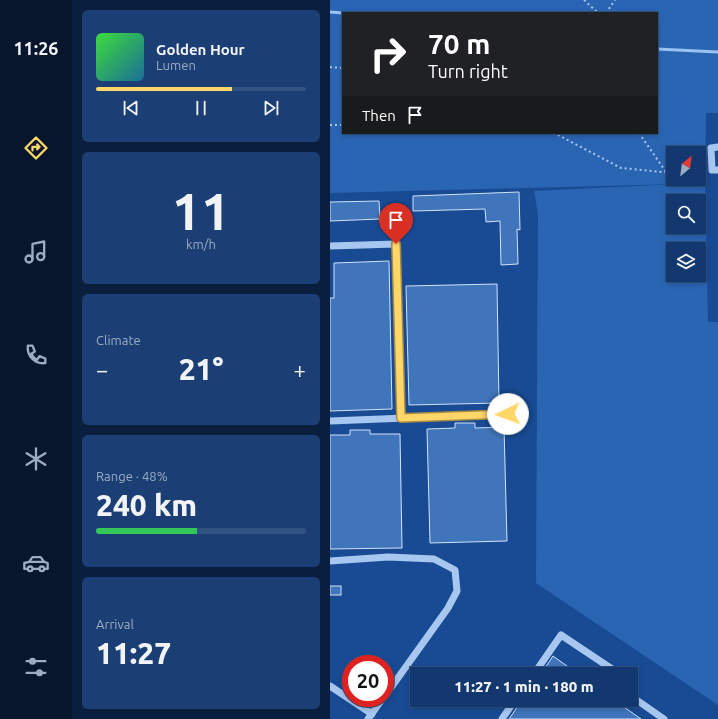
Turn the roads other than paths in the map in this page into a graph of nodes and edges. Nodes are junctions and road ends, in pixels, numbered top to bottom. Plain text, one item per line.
1 (718, 148) edge
2 (718, 170) edge
3 (330, 246) edge
4 (508, 414) dead end
5 (401, 418) junction
6 (330, 421) edge
7 (330, 561) edge
8 (539, 667) edge
9 (609, 667) edge
10 (394, 683) edge
11 (330, 686) edge
12 (638, 701) edge
13 (377, 707) edge
14 (510, 707) edge
15 (370, 717) edge
16 (502, 719) edge
17 (664, 719) edge

1 - 2 lane
3 - 5 lane
4 - 5 lane
5 - 6 lane
7 - 10 lane
8 - 9 lane
11 - 15 lane
12 - 17 lane
13 - 15 lane
14 - 16 lane

